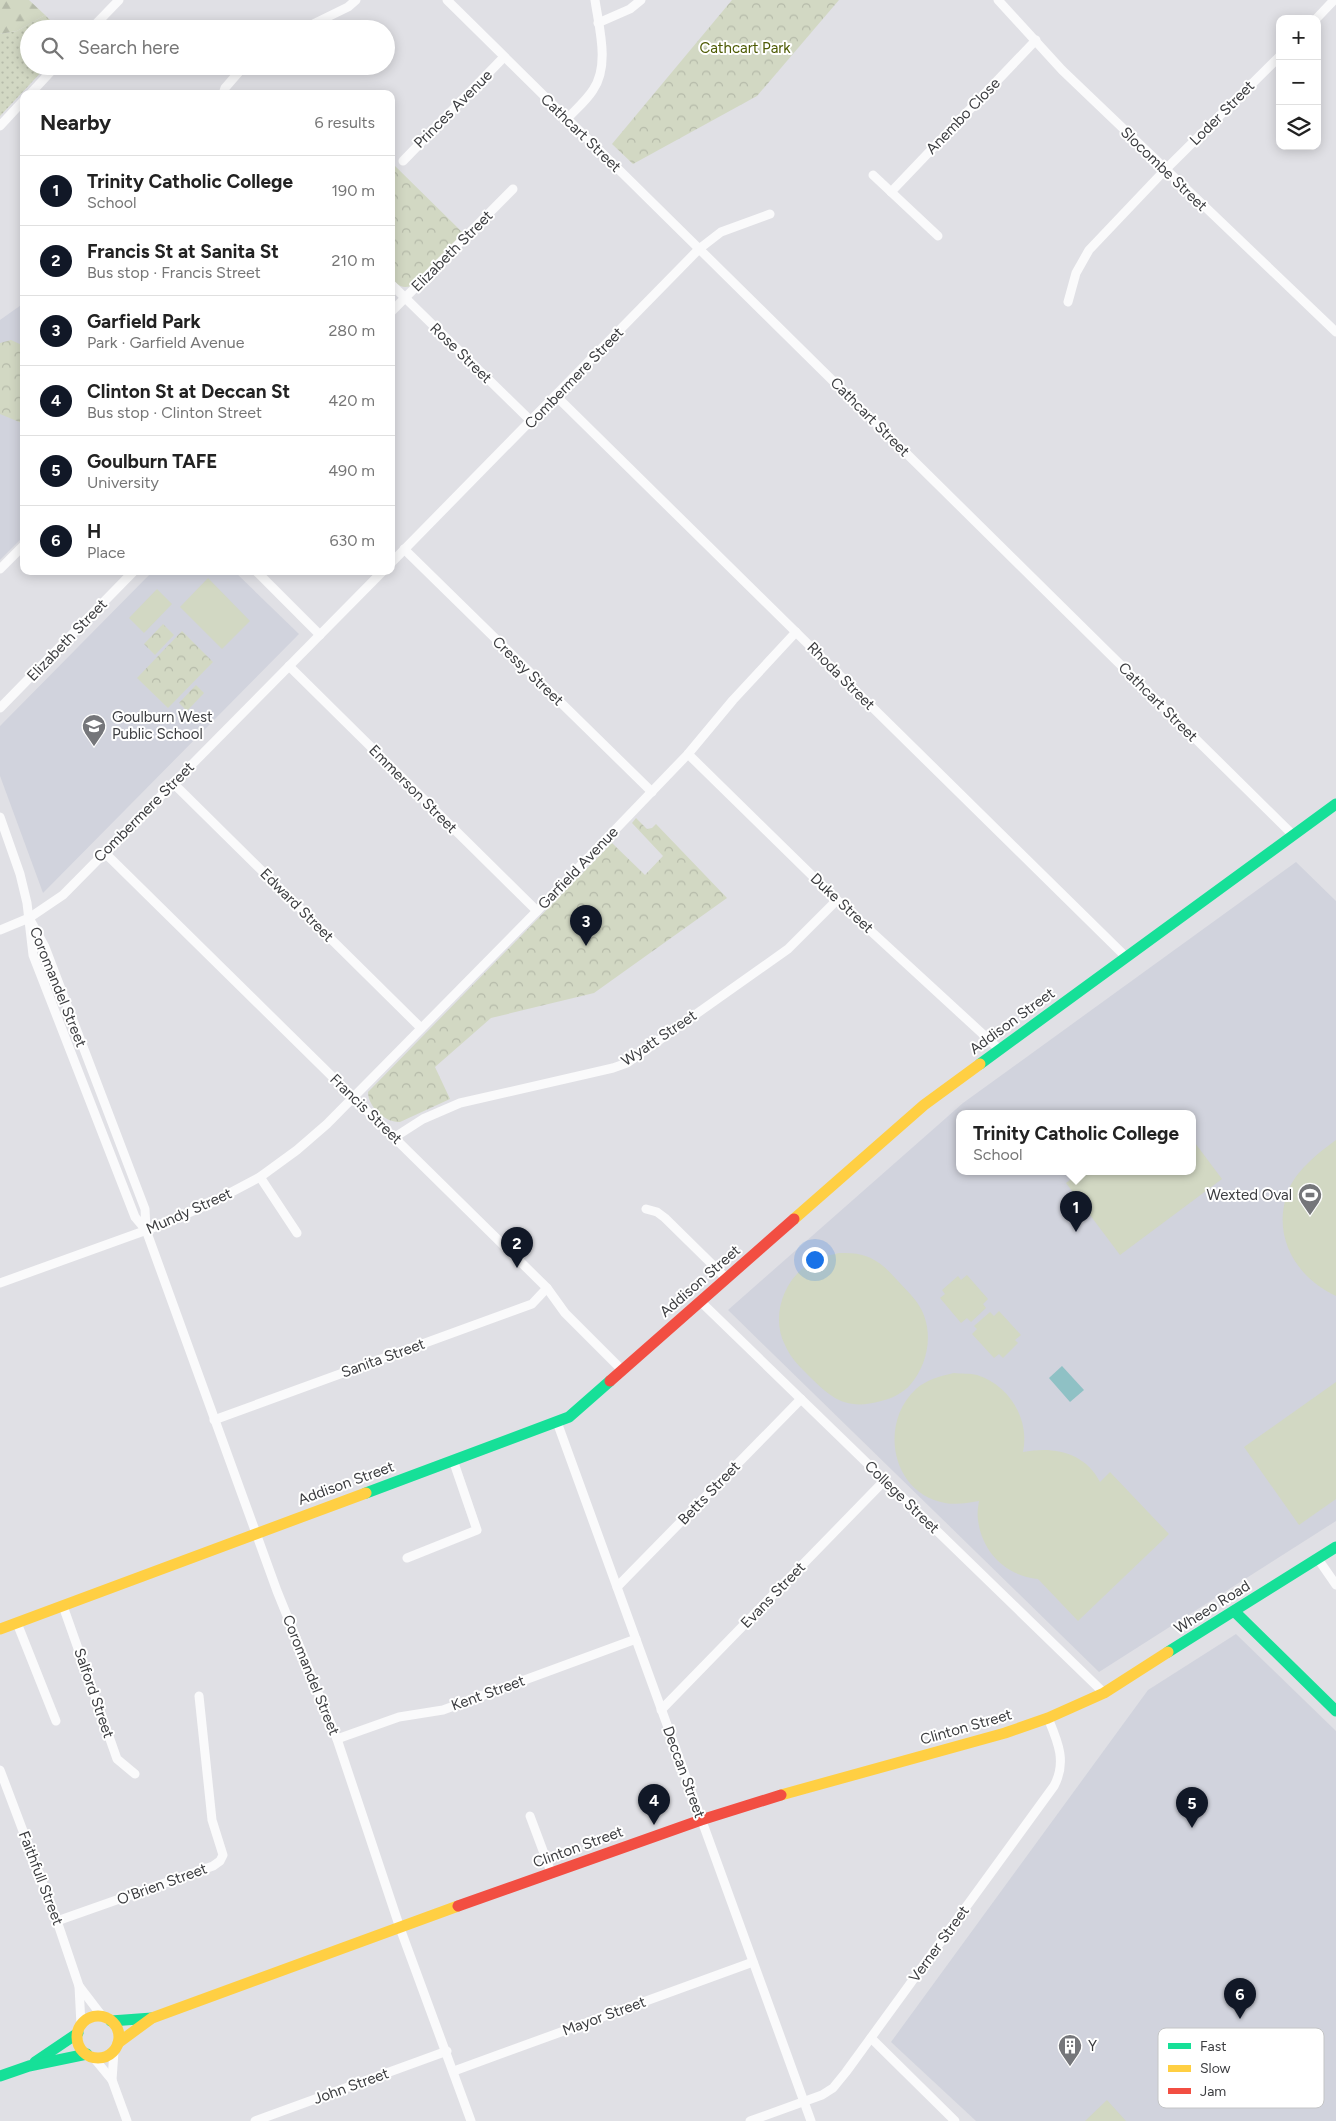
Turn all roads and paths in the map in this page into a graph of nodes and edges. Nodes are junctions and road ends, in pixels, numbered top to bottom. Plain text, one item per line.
1 (119, 0) edge
2 (356, 0) edge
3 (447, 0) edge
4 (595, 0) edge
5 (640, 0) edge
6 (998, 0) edge
7 (1331, 3) edge
8 (1336, 13) edge
9 (1320, 15) edge
10 (100, 20) edge
11 (321, 20) edge
12 (598, 24) junction
13 (1036, 40) junction
14 (504, 57) junction
15 (1276, 60) edge
16 (48, 75) edge
17 (236, 75) edge
18 (34, 90) edge
19 (224, 90) edge
20 (20, 104) edge
21 (567, 119) junction
22 (0, 126) edge
23 (402, 161) dead end
24 (1165, 170) junction
25 (872, 175) dead end
26 (513, 189) dead end
27 (891, 192) junction
28 (770, 214) dead end
29 (938, 236) dead end
30 (700, 249) junction
31 (395, 288) edge
32 (405, 298) junction
33 (1068, 302) dead end
34 (395, 308) edge
35 (1336, 332) edge
36 (556, 396) junction
37 (531, 421) junction
38 (20, 549) edge
39 (404, 550) junction
40 (395, 558) edge
41 (0, 569) edge
42 (130, 575) edge
43 (260, 575) edge
44 (379, 575) edge
45 (796, 632) junction
46 (320, 635) junction
47 (289, 666) junction
48 (0, 708) edge
49 (688, 754) junction
50 (173, 782) junction
51 (652, 792) junction
52 (1336, 804) edge
53 (0, 817) edge
54 (1293, 835) junction
55 (104, 852) junction
56 (837, 900) junction
57 (536, 911) junction
58 (29, 918) junction
59 (0, 930) edge
60 (1125, 956) junction
61 (70, 1013) junction
62 (57, 1018) junction
63 (421, 1028) junction
64 (999, 1049) junction
65 (96, 1081) junction
66 (84, 1086) junction
67 (353, 1097) junction
68 (395, 1137) junction
69 (121, 1148) junction
70 (110, 1152) junction
71 (260, 1177) junction
72 (646, 1209) dead end
73 (146, 1230) junction
74 (297, 1233) dead end
75 (726, 1278) junction
76 (0, 1283) edge
77 (547, 1288) junction
78 (700, 1301) junction
79 (622, 1370) junction
80 (801, 1399) junction
81 (214, 1420) junction
82 (557, 1422) junction
83 (452, 1460) junction
84 (885, 1480) junction
85 (256, 1533) junction
86 (1336, 1547) edge
87 (407, 1558) dead end
88 (1318, 1559) junction
89 (1336, 1585) edge
90 (617, 1587) junction
91 (63, 1606) junction
92 (1234, 1611) junction
93 (17, 1623) junction
94 (0, 1629) edge
95 (636, 1639) junction
96 (1104, 1692) junction
97 (199, 1696) dead end
98 (661, 1710) junction
99 (1336, 1711) edge
100 (1048, 1718) junction
101 (56, 1722) dead end
102 (337, 1740) junction
103 (0, 1770) edge
104 (135, 1774) dead end
105 (530, 1816) dead end
106 (701, 1820) junction
107 (551, 1872) junction
108 (57, 1921) junction
109 (400, 1928) junction
110 (753, 1962) junction
111 (79, 1986) junction
112 (152, 2018) junction
113 (106, 2019) junction
114 (80, 2029) junction
115 (871, 2038) junction
116 (116, 2047) junction
117 (447, 2051) junction
118 (90, 2056) junction
119 (29, 2066) junction
120 (454, 2071) junction
121 (0, 2076) edge
122 (112, 2080) junction
123 (804, 2102) junction
124 (127, 2121) edge
125 (255, 2121) edge
126 (471, 2121) edge
127 (750, 2121) edge
128 (811, 2121) edge
129 (956, 2121) edge

1 - 10 street
2 - 11 street
3 - 14 street, Cathcart Street
4 - 12 street
5 - 12 street
6 - 13 street, Slocombe Street
7 - 8 street
7 - 9 street
12 - 21 street
13 - 24 street, Slocombe Street
13 - 27 street, Anembo Close
14 - 21 street, Cathcart Street
14 - 23 street, Princes Avenue
15 - 24 street, Loder Street
16 - 18 street
17 - 19 street
20 - 22 street
21 - 30 street, Cathcart Street
24 - 33 street, Loder Street
24 - 35 street, Slocombe Street
25 - 27 street
26 - 32 street, Elizabeth Street
27 - 29 street
28 - 30 street, Combermere Street
30 - 36 street, Combermere Street
30 - 54 street, Cathcart Street
31 - 32 street, Rose Street
32 - 34 street, Elizabeth Street
32 - 37 street, Rose Street
36 - 37 street, Combermere Street
36 - 45 street, Rhoda Street
37 - 39 street, Combermere Street
38 - 41 street
39 - 40 street, Combermere Street
39 - 51 street, Cressy Street
42 - 48 street, Elizabeth Street
43 - 46 street
44 - 46 street, Combermere Street
45 - 49 street, Garfield Avenue
45 - 60 street, Rhoda Street
46 - 47 street, Combermere Street
47 - 50 street, Combermere Street
47 - 57 street, Emmerson Street
49 - 51 street, Garfield Avenue
49 - 56 street, Duke Street
50 - 55 street, Combermere Street
50 - 63 street, Edward Street
51 - 57 street, Garfield Avenue
52 - 54 street, Addison Street
53 - 58 street
54 - 60 street, Addison Street
55 - 58 street, Combermere Street
55 - 67 street, Francis Street
56 - 64 street, Duke Street
56 - 68 street, Wyatt Street
57 - 63 street, Garfield Avenue
58 - 59 street, Combermere Street
58 - 61 street, Coromandel Street
58 - 62 street, Coromandel Street
60 - 64 street, Addison Street
61 - 62 street
61 - 65 street, Coromandel Street
62 - 66 street, Coromandel Street
63 - 67 street, Garfield Avenue
64 - 75 street, Addison Street
65 - 66 street
65 - 69 street, Coromandel Street
66 - 70 street, Coromandel Street
67 - 68 street, Francis Street
67 - 71 street, Mundy Street
68 - 77 street, Francis Street
69 - 70 street
69 - 73 street, Coromandel Street
70 - 73 street, Coromandel Street
71 - 73 street, Mundy Street
71 - 74 street
72 - 75 street
73 - 76 street, Mundy Street
73 - 81 street, Coromandel Street
75 - 78 street, Addison Street
77 - 79 street, Francis Street
77 - 81 street, Sanita Street
78 - 79 street, Addison Street
78 - 80 street, College Street
79 - 82 street, Addison Street
80 - 84 street, College Street
80 - 90 street, Betts Street
81 - 85 street, Coromandel Street
82 - 83 street, Addison Street
82 - 90 street, Deccan Street
83 - 85 street, Addison Street
83 - 87 street
84 - 96 street, College Street
84 - 98 street, Evans Street
85 - 91 street, Addison Street
85 - 102 street, Coromandel Street
86 - 88 street, Wheeo Road
88 - 89 street
88 - 92 street, Wheeo Road
90 - 95 street, Deccan Street
91 - 93 street, Addison Street
91 - 104 street, Salford Street
92 - 96 street, Wheeo Road
92 - 99 street
93 - 94 street, Addison Street
93 - 101 street
95 - 98 street, Deccan Street
95 - 102 street, Kent Street
96 - 100 street, Clinton Street
97 - 108 street, O'Brien Street
98 - 106 street, Deccan Street
100 - 106 street, Clinton Street
100 - 115 street, Verner Street
102 - 109 street, Coromandel Street
103 - 108 street, Faithfull Street
105 - 107 street
106 - 107 street, Clinton Street
106 - 110 street, Deccan Street
107 - 109 street, Clinton Street
108 - 111 street, Faithfull Street
109 - 112 street, Clinton Street
109 - 117 street, Coromandel Street
110 - 120 street, Mayor Street
110 - 123 street, Deccan Street
111 - 113 street, Faithfull Street
111 - 114 street, Faithfull Street
112 - 113 street, Clinton Street
112 - 116 street, Clinton Street
113 - 114 street
113 - 116 street
114 - 118 street
114 - 119 street
115 - 123 street, Verner Street
115 - 129 street
116 - 118 street
116 - 122 street
117 - 120 street, Coromandel Street
117 - 125 street, John Street
118 - 119 street
118 - 122 street
119 - 121 street
120 - 126 street, Coromandel Street
122 - 124 street
123 - 127 street, Verner Street
123 - 128 street, Deccan Street

